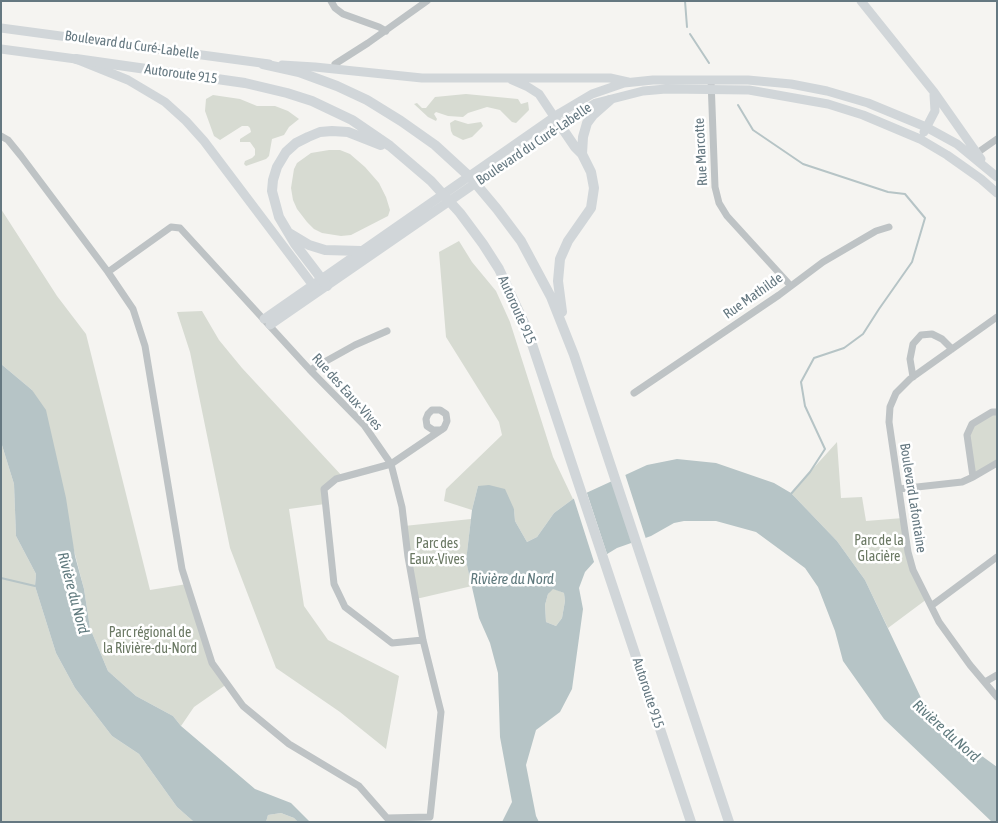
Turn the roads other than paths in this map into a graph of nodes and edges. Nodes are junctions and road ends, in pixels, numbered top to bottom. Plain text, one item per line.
1 (331, 1) edge
2 (427, 1) edge
3 (861, 1) edge
4 (1, 28) edge
5 (386, 30) junction
6 (1, 49) edge
7 (76, 59) junction
8 (263, 64) junction
9 (332, 66) junction
10 (508, 78) junction
11 (630, 82) junction
12 (711, 84) junction
13 (934, 92) junction
14 (610, 100) junction
15 (557, 121) junction
16 (926, 127) junction
17 (1, 136) edge
18 (920, 139) junction
19 (997, 139) edge
20 (396, 151) junction
21 (977, 153) junction
22 (582, 154) junction
23 (996, 176) edge
24 (997, 193) edge
25 (433, 207) junction
26 (888, 227) dead end
27 (288, 232) junction
28 (362, 251) junction
29 (108, 272) junction
30 (320, 285) junction
31 (790, 285) junction
32 (997, 317) edge
33 (267, 322) junction
34 (564, 326) junction
35 (387, 331) dead end
36 (952, 349) junction
37 (310, 370) junction
38 (913, 377) junction
39 (634, 393) dead end
40 (997, 412) edge
41 (441, 430) dead end
42 (997, 463) edge
43 (391, 464) junction
44 (973, 477) junction
45 (899, 489) junction
46 (997, 557) edge
47 (931, 606) junction
48 (423, 640) junction
49 (997, 675) edge
50 (985, 682) junction
51 (997, 696) edge
52 (429, 819) edge
53 (388, 820) edge
54 (691, 822) edge
55 (729, 822) edge

1 - 5 street
2 - 5 street
3 - 13 main road
4 - 8 main road, Boulevard du Curé-Labelle
5 - 9 street
6 - 7 main road, Boulevard du Curé-Labelle
7 - 20 highway, Autoroute 915
7 - 30 main road, Boulevard du Curé-Labelle
8 - 9 main road, Boulevard du Curé-Labelle
8 - 34 highway
9 - 10 main road, Boulevard du Curé-Labelle
10 - 11 main road, Boulevard du Curé-Labelle
10 - 15 main road
11 - 12 main road, Boulevard du Curé-Labelle
11 - 15 main road, Boulevard du Curé-Labelle
12 - 14 main road, Boulevard du Curé-Labelle
12 - 16 main road, Boulevard du Curé-Labelle
12 - 18 main road, Boulevard du Curé-Labelle
12 - 31 street, Rue Marcotte
13 - 16 main road
13 - 21 main road
14 - 15 main road, Boulevard du Curé-Labelle
14 - 22 highway
15 - 22 highway
15 - 25 main road, Boulevard du Curé-Labelle
16 - 18 main road
16 - 23 main road, Boulevard du Curé-Labelle
17 - 29 street, Rue des Eaux-Vives
18 - 24 main road, Boulevard du Curé-Labelle
19 - 21 street
20 - 27 highway
20 - 54 highway, Autoroute 915
21 - 23 main road
22 - 34 highway
25 - 28 main road, Boulevard du Curé-Labelle
25 - 30 main road, Boulevard du Curé-Labelle
26 - 31 street, Rue Mathilde
27 - 28 highway
27 - 30 highway
28 - 30 main road, Boulevard du Curé-Labelle
29 - 33 street, Rue des Eaux-Vives
29 - 53 street, Rue des Eaux-Vives
30 - 33 main road
31 - 39 street, Rue Mathilde
32 - 36 street, Boulevard Lafontaine
33 - 37 street, Rue des Eaux-Vives
34 - 55 highway
35 - 37 street
36 - 38 street, Boulevard Lafontaine
36 - 38 street
37 - 43 street, Rue des Eaux-Vives
38 - 45 street, Boulevard Lafontaine
40 - 44 street
41 - 43 street
42 - 44 street
43 - 48 street, Rue des Eaux-Vives
43 - 48 street
44 - 45 street
45 - 47 street, Boulevard Lafontaine
46 - 47 street
47 - 50 street, Boulevard Lafontaine
48 - 52 street, Rue des Eaux-Vives
49 - 50 street
50 - 51 street, Boulevard Lafontaine
52 - 53 street, Rue des Eaux-Vives

